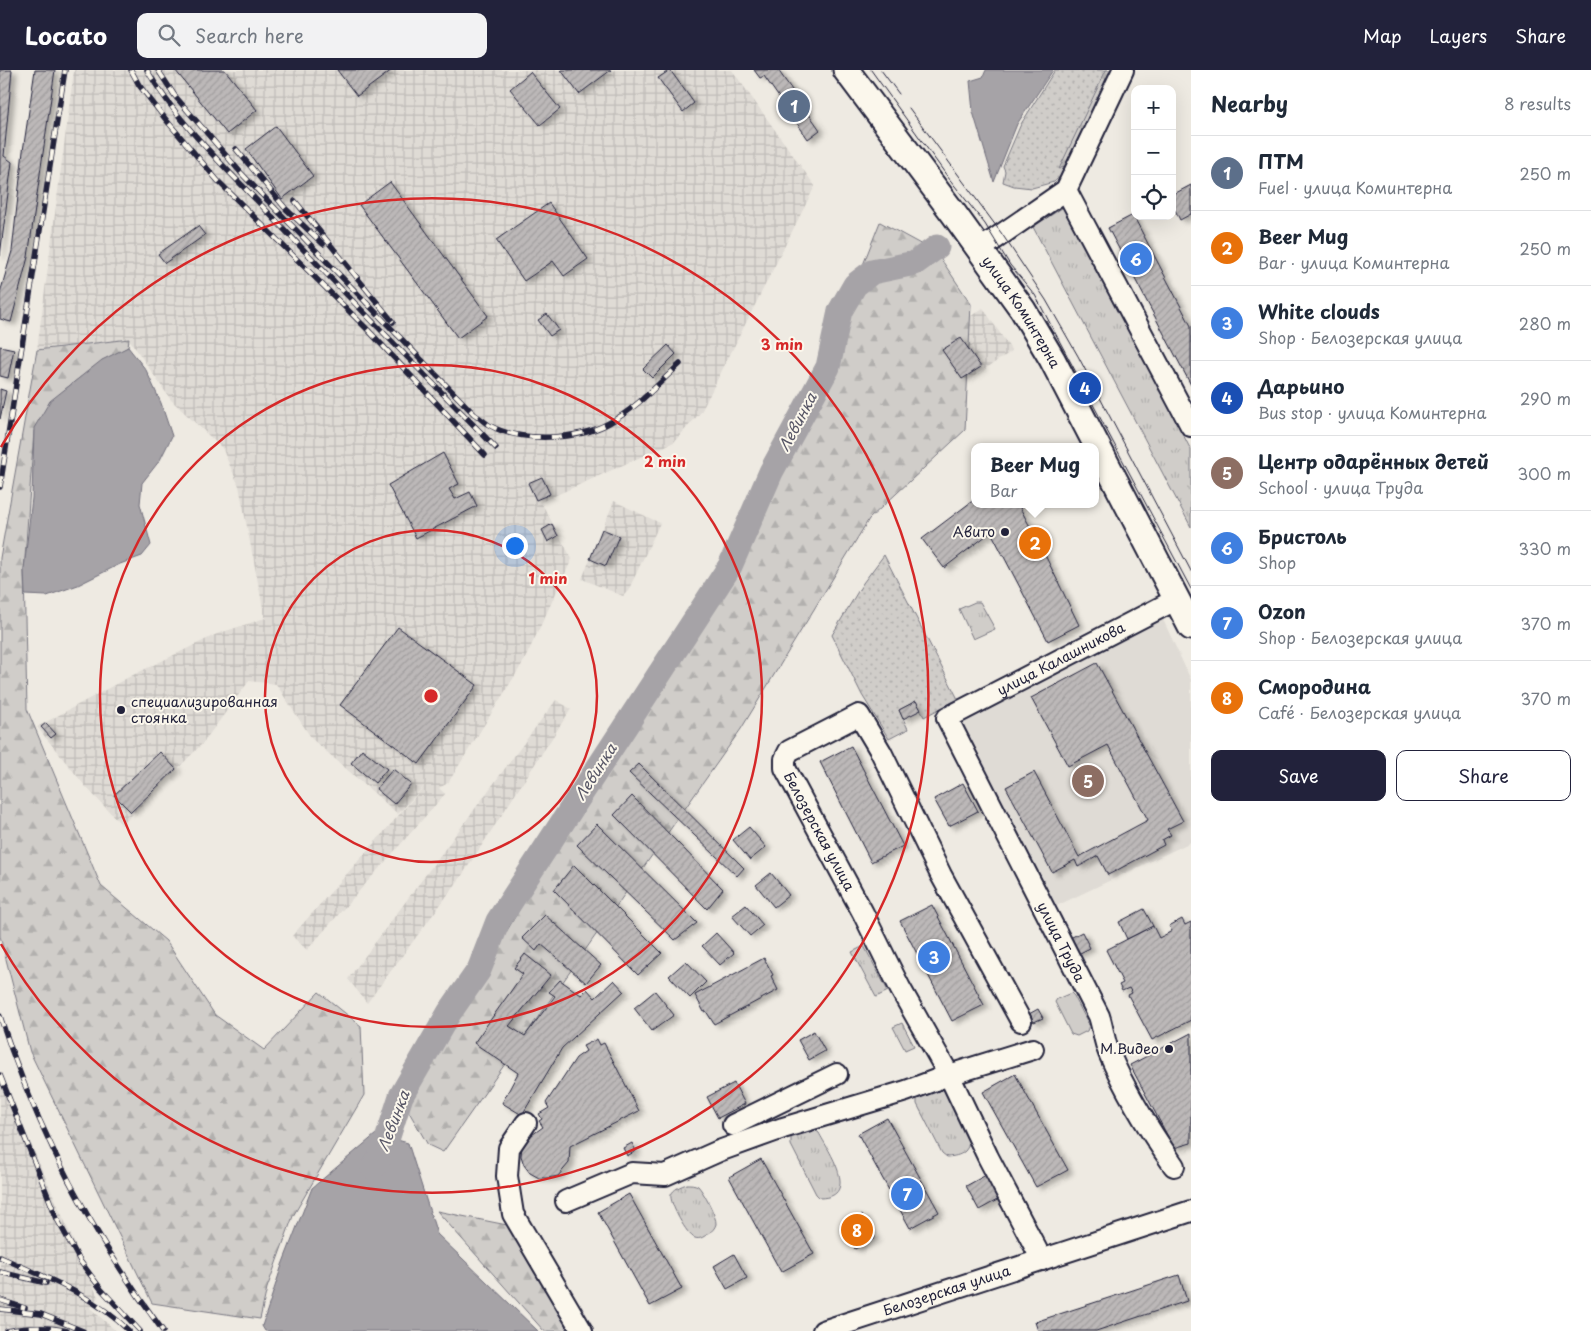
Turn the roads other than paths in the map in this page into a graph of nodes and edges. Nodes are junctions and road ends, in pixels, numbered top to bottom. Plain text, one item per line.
1 (846, 70) edge
2 (1122, 70) edge
3 (1066, 190) junction
4 (979, 250) junction
5 (1191, 426) edge
6 (1096, 443) edge
7 (1099, 449) edge
8 (1177, 599) junction
9 (1191, 627) edge
10 (947, 718) joint
11 (1021, 1021) dead end
12 (1033, 1049) dead end
13 (837, 1074) dead end
14 (949, 1074) junction
15 (778, 1104) junction
16 (526, 1123) dead end
17 (733, 1125) dead end
18 (783, 1128) junction
19 (1174, 1166) dead end
20 (566, 1201) dead end
21 (1191, 1211) edge
22 (1042, 1260) junction
23 (582, 1331) edge
24 (822, 1331) edge

1 - 4 main road, улица Коминтерна
2 - 3 street
3 - 4 street
3 - 5 street
4 - 6 main road, улица Коминтерна
7 - 8 main road, улица Коминтерна
8 - 9 main road, улица Коминтерна
8 - 10 street, улица Калашникова
10 - 19 street, улица Труда
11 - 14 street, Белозерская улица
12 - 14 street
13 - 15 street
14 - 18 street
14 - 22 street, Белозерская улица
15 - 17 street
15 - 18 street
16 - 23 street
18 - 20 street
21 - 22 street, Белозерская улица
22 - 24 street, Белозерская улица

